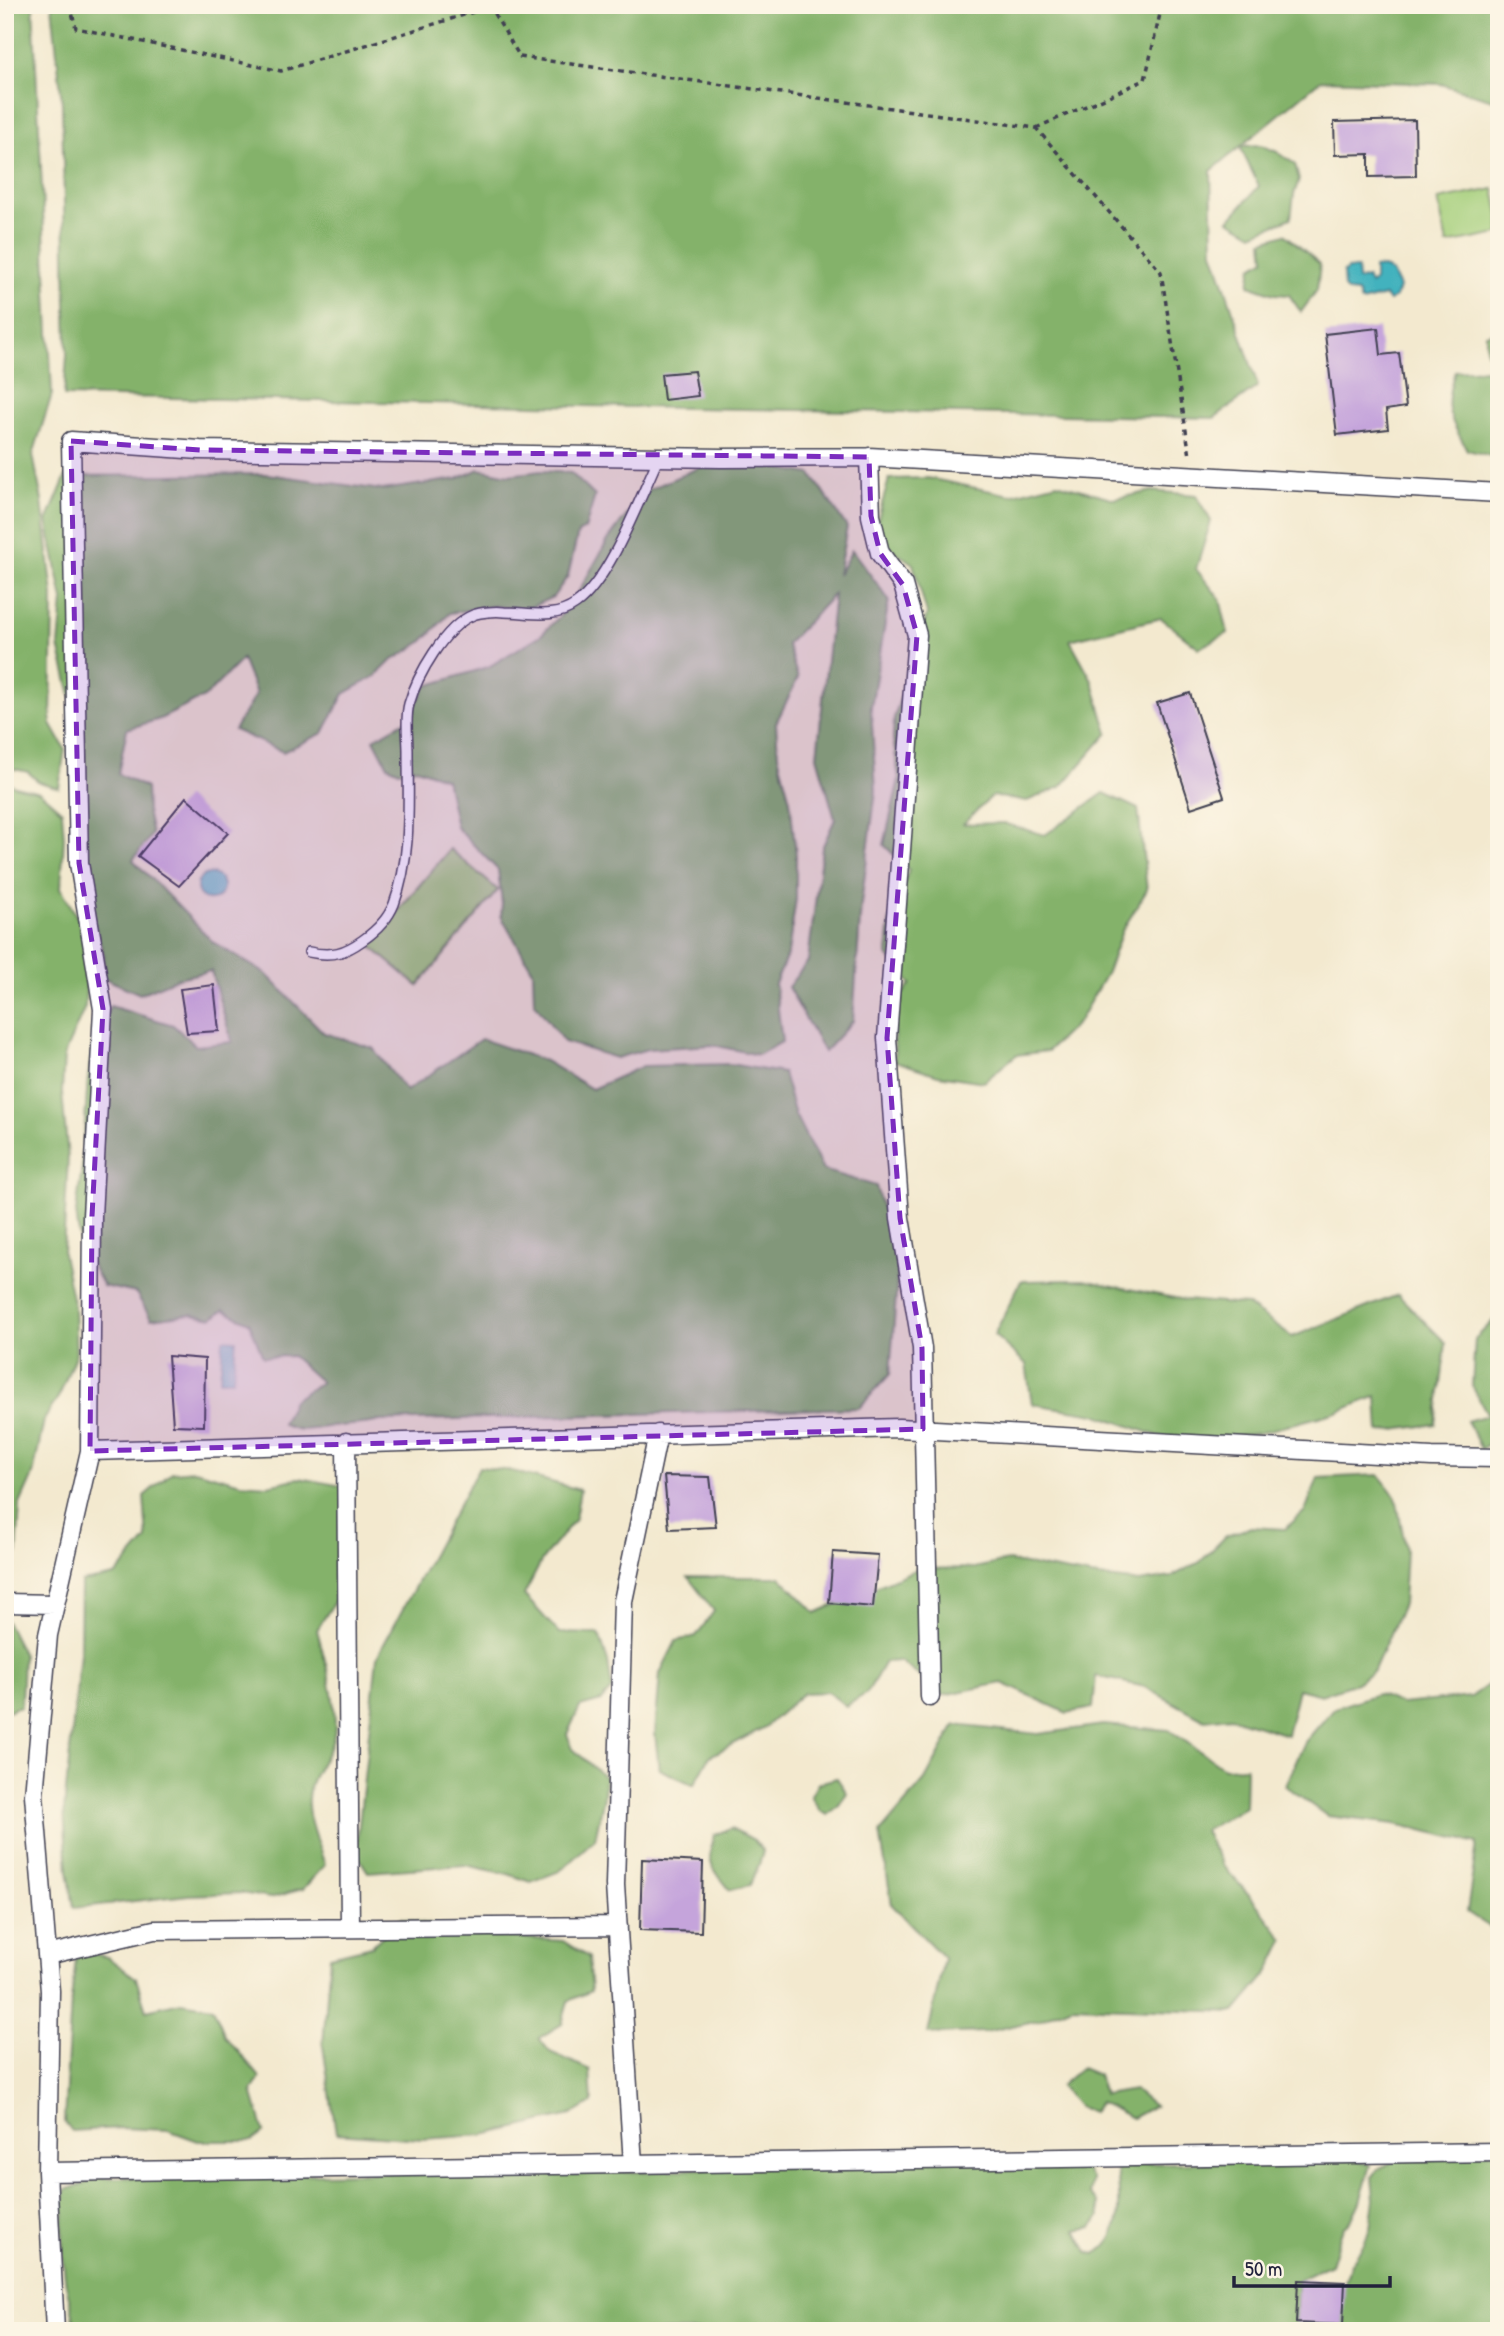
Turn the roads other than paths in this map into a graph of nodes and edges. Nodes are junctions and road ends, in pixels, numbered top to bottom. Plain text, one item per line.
1 (659, 457) junction
2 (869, 457) junction
3 (1499, 493) edge
4 (309, 952) dead end
5 (923, 1429) junction
6 (659, 1434) junction
7 (346, 1442) junction
8 (90, 1451) junction
9 (1499, 1458) edge
10 (5, 1603) edge
11 (55, 1604) junction
12 (930, 1697) dead end
13 (618, 1926) junction
14 (350, 1928) junction
15 (47, 1955) junction
16 (1499, 2152) edge
17 (633, 2164) junction
18 (47, 2172) junction
19 (55, 2331) edge

1 - 2 street
1 - 4 lane
1 - 8 street
2 - 3 street
2 - 5 street
5 - 6 street
5 - 9 street
5 - 12 street
6 - 7 street
6 - 13 street
7 - 8 street
7 - 14 street
8 - 11 street
10 - 11 street
11 - 15 street
13 - 14 street
13 - 17 street
14 - 15 street
15 - 18 street
16 - 17 street
17 - 18 street
18 - 19 street

